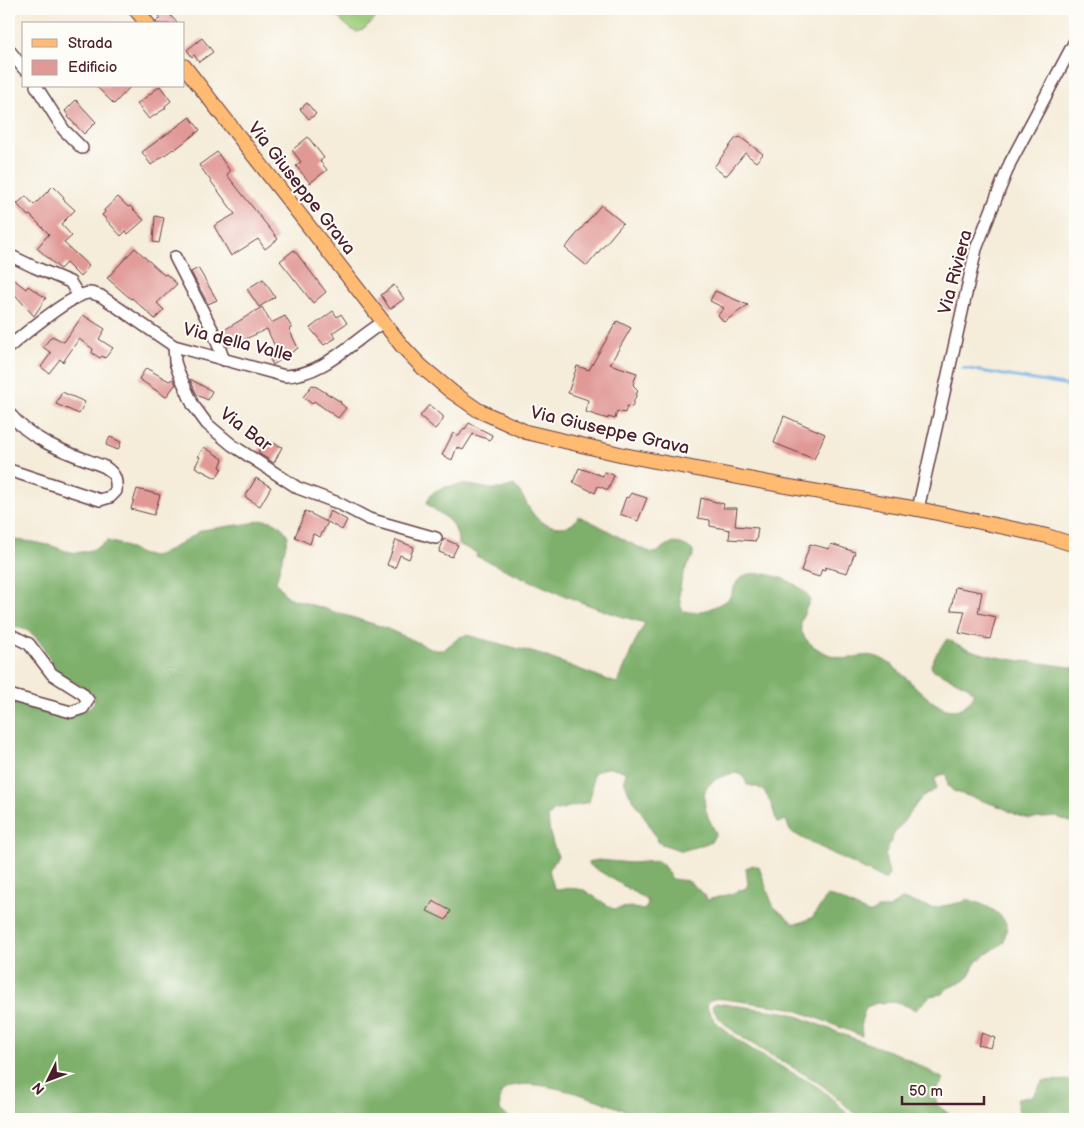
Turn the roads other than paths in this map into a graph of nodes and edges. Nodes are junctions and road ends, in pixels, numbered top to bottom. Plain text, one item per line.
1 (135, 9) edge
2 (146, 22) edge
3 (1075, 41) edge
4 (9, 50) edge
5 (22, 66) edge
6 (185, 67) edge
7 (37, 88) edge
8 (82, 148) dead end
9 (9, 255) edge
10 (175, 257) dead end
11 (79, 296) junction
12 (382, 323) junction
13 (174, 346) junction
14 (9, 347) edge
15 (224, 360) junction
16 (9, 413) edge
17 (9, 470) edge
18 (918, 509) junction
19 (436, 538) dead end
20 (1075, 545) edge
21 (9, 634) edge
22 (9, 695) edge

1 - 2 main road
3 - 18 street, Via Riviera
4 - 5 street
6 - 12 main road, Via Giuseppe Grava
7 - 8 street
9 - 11 street
10 - 15 street
11 - 13 street, Via della Valle
11 - 14 street
12 - 15 street, Via della Valle
12 - 18 main road, Via Giuseppe Grava
13 - 15 street, Via della Valle
13 - 19 street, Via Bar
16 - 17 street
18 - 20 main road, Via Giuseppe Grava
21 - 22 street

